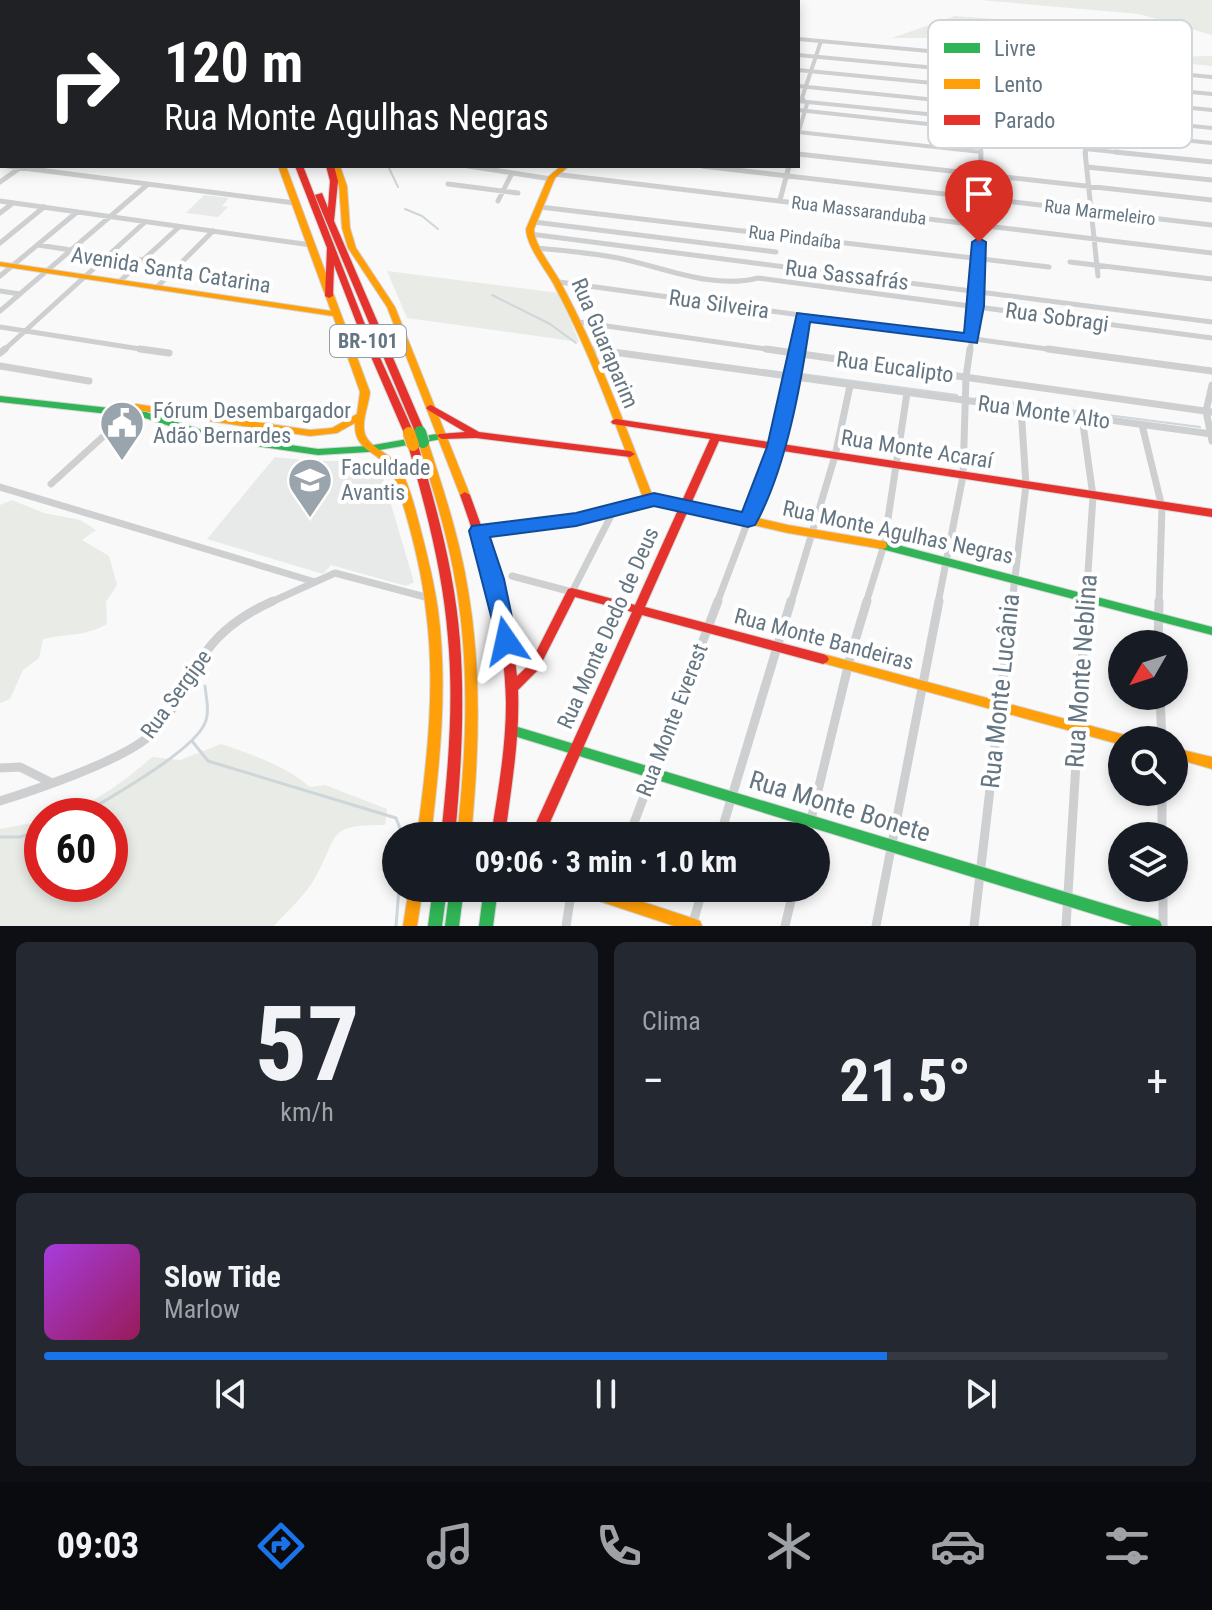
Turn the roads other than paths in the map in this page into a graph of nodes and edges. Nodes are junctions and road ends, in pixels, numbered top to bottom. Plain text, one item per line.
1 (800, 39) edge
2 (821, 41) junction
3 (928, 51) edge
4 (800, 55) edge
5 (816, 57) junction
6 (928, 68) edge
7 (800, 70) edge
8 (811, 71) junction
9 (1192, 75) edge
10 (1212, 77) edge
11 (928, 82) edge
12 (800, 86) edge
13 (807, 87) junction
14 (1192, 92) edge
15 (1212, 94) edge
16 (928, 99) edge
17 (801, 101) edge
18 (1192, 108) edge
19 (1212, 110) edge
20 (801, 111) edge
21 (928, 114) edge
22 (928, 124) edge
23 (1192, 126) edge
24 (1212, 128) edge
25 (800, 133) edge
26 (1211, 143) edge
27 (928, 146) edge
28 (942, 148) edge
29 (981, 148) edge
30 (1085, 149) joint
31 (981, 152) junction
32 (800, 154) edge
33 (1212, 154) edge
34 (1212, 162) edge
35 (1087, 167) junction
36 (19, 168) edge
37 (28, 168) edge
38 (283, 168) edge
39 (300, 168) edge
40 (308, 168) edge
41 (333, 168) edge
42 (334, 168) edge
43 (481, 168) edge
44 (719, 168) edge
45 (788, 168) edge
46 (512, 173) junction
47 (556, 173) edge
48 (981, 174) junction
49 (786, 176) junction
50 (1212, 180) edge
51 (0, 182) edge
52 (148, 184) junction
53 (448, 184) dead end
54 (1089, 186) junction
55 (502, 191) junction
56 (518, 193) dead end
57 (980, 198) junction
58 (780, 200) junction
59 (1212, 200) edge
60 (0, 201) edge
61 (498, 201) dead end
62 (13, 203) junction
63 (295, 203) junction
64 (44, 207) junction
65 (540, 207) junction
66 (1091, 211) junction
67 (77, 212) junction
68 (0, 213) edge
69 (110, 217) junction
70 (145, 222) junction
71 (330, 223) junction
72 (979, 225) junction
73 (1212, 225) edge
74 (179, 226) junction
75 (532, 228) junction
76 (213, 231) junction
77 (1094, 239) junction
78 (1, 241) edge
79 (37, 245) junction
80 (311, 245) junction
81 (330, 247) junction
82 (538, 248) junction
83 (71, 250) junction
84 (767, 251) junction
85 (776, 252) dead end
86 (1212, 253) edge
87 (108, 255) junction
88 (979, 259) junction
89 (143, 260) junction
90 (1070, 262) dead end
91 (762, 264) junction
92 (6, 265) edge
93 (1097, 265) junction
94 (1049, 267) dead end
95 (46, 271) junction
96 (0, 276) edge
97 (1098, 276) dead end
98 (84, 277) junction
99 (758, 278) junction
100 (1212, 279) edge
101 (119, 282) junction
102 (559, 282) junction
103 (156, 288) junction
104 (0, 291) edge
105 (978, 292) junction
106 (20, 294) junction
107 (329, 296) junction
108 (977, 306) junction
109 (0, 311) edge
110 (336, 314) junction
111 (803, 316) junction
112 (579, 322) junction
113 (1212, 322) edge
114 (0, 327) edge
115 (25, 331) junction
116 (1212, 338) edge
117 (971, 339) junction
118 (591, 349) junction
119 (0, 353) edge
120 (169, 353) dead end
121 (798, 353) junction
122 (0, 366) edge
123 (1212, 371) edge
124 (966, 377) junction
125 (793, 378) junction
126 (89, 381) dead end
127 (1212, 385) edge
128 (850, 386) junction
129 (0, 392) edge
130 (907, 393) junction
131 (0, 399) edge
132 (966, 401) junction
133 (431, 408) junction
134 (1021, 408) junction
135 (1209, 412) edge
136 (129, 413) junction
137 (361, 416) junction
138 (1082, 417) junction
139 (616, 422) junction
140 (1142, 425) junction
141 (296, 431) junction
142 (476, 435) junction
143 (442, 436) junction
144 (1211, 436) edge
145 (716, 437) junction
146 (416, 438) junction
147 (776, 447) junction
148 (280, 449) junction
149 (368, 449) junction
150 (630, 454) junction
151 (835, 456) junction
152 (897, 466) junction
153 (963, 476) junction
154 (51, 484) dead end
155 (1026, 485) junction
156 (0, 487) edge
157 (1093, 496) junction
158 (649, 500) junction
159 (685, 505) junction
160 (1162, 507) junction
161 (615, 508) junction
162 (1212, 513) edge
163 (748, 520) junction
164 (479, 531) junction
165 (811, 533) junction
166 (884, 545) junction
167 (945, 559) junction
168 (512, 576) dead end
169 (1013, 576) junction
170 (315, 582) junction
171 (572, 592) junction
172 (1086, 595) junction
173 (429, 598) junction
174 (638, 610) junction
175 (1157, 616) junction
176 (707, 629) junction
177 (1158, 630) edge
178 (1212, 631) edge
179 (776, 647) junction
180 (848, 666) junction
181 (921, 686) junction
182 (511, 689) junction
183 (998, 706) junction
184 (1077, 727) junction
185 (511, 730) junction
186 (1108, 735) edge
187 (576, 749) junction
188 (1188, 757) edge
189 (1212, 763) edge
190 (0, 768) edge
191 (653, 772) junction
192 (52, 783) junction
193 (732, 796) junction
194 (0, 801) edge
195 (810, 821) junction
196 (426, 822) edge
197 (449, 822) edge
198 (465, 822) edge
199 (500, 822) edge
200 (543, 822) edge
201 (634, 822) edge
202 (724, 822) edge
203 (891, 845) junction
204 (980, 872) junction
205 (1067, 899) junction
206 (414, 902) edge
207 (438, 902) edge
208 (455, 902) edge
209 (489, 902) edge
210 (570, 902) edge
211 (632, 902) edge
212 (699, 902) edge
213 (791, 902) edge
214 (1163, 902) edge
215 (410, 926) edge
216 (435, 926) edge
217 (452, 926) edge
218 (486, 926) edge
219 (566, 926) edge
220 (693, 926) edge
221 (785, 926) edge
222 (876, 926) edge
223 (974, 926) edge
224 (1066, 926) edge
225 (1155, 926) edge
226 (1163, 926) edge

1 - 2 street
2 - 3 street
2 - 5 street
4 - 5 street
5 - 6 street
5 - 8 street
7 - 8 street
8 - 11 street
8 - 13 street
9 - 10 street
12 - 13 street
13 - 16 street
13 - 17 street
14 - 15 street
17 - 20 street
17 - 21 street
18 - 19 street
20 - 22 street
23 - 24 street
25 - 27 street
26 - 33 street
28 - 31 street
29 - 31 street
30 - 34 street
30 - 35 street
31 - 48 street
32 - 48 street
35 - 50 street
35 - 54 street
36 - 51 street
37 - 52 street
38 - 63 main road
39 - 81 main road, BR-101
40 - 71 main road, BR-101
41 - 71 main road
42 - 133 main road
43 - 46 street, Rua Massaranduba
44 - 49 street, Rua Marmeleiro
45 - 49 street
46 - 47 street, Rua Massaranduba
46 - 55 street
47 - 58 street, Rua Massaranduba
47 - 65 main road
48 - 54 street
48 - 57 street
49 - 57 street, Rua Marmeleiro
49 - 58 street
52 - 63 street
52 - 69 street
53 - 55 street
54 - 59 street
54 - 66 street
55 - 56 street
55 - 61 street
57 - 66 street, Rua Marmeleiro
57 - 72 street
58 - 72 street, Rua Massaranduba
60 - 62 street
62 - 64 street
62 - 68 street
63 - 80 main road
64 - 67 street
64 - 78 street
65 - 75 main road
65 - 88 street, Rua Pindaíba
66 - 73 street, Rua Marmeleiro
66 - 77 street
67 - 69 street
67 - 79 street
69 - 70 street
69 - 83 street
70 - 74 street
70 - 87 street
71 - 146 main road, BR-101
72 - 77 street, Rua Massaranduba
72 - 88 street
74 - 76 street
74 - 89 street
75 - 82 main road, Rua Guaraparim
75 - 84 street
75 - 91 street, Rua Sassafrás
76 - 80 street
76 - 103 street
77 - 86 street, Rua Massaranduba
77 - 93 street
79 - 83 street
79 - 92 street
80 - 107 main road
81 - 107 main road
81 - 146 main road, BR-101
82 - 99 street, Rua Sobragi
82 - 102 main road, Rua Guaraparim
83 - 95 street
84 - 85 street
84 - 91 street
87 - 89 street
87 - 98 street
88 - 94 street, Rua Pindaíba
88 - 105 street
89 - 101 street
90 - 93 street
91 - 99 street
91 - 105 street, Rua Sassafrás
92 - 95 main road, Avenida Santa Catarina
92 - 96 street
93 - 97 street
93 - 100 street
95 - 98 main road, Avenida Santa Catarina
95 - 106 street
98 - 101 main road, Avenida Santa Catarina
98 - 115 street
99 - 108 street, Rua Sobragi
101 - 103 main road, Avenida Santa Catarina
102 - 111 street, Rua Silveira
102 - 112 main road, Rua Guaraparim
103 - 110 main road, Avenida Santa Catarina
104 - 106 street
105 - 108 street
105 - 113 street, Rua Sassafrás
106 - 109 street
107 - 110 main road
108 - 116 street, Rua Sobragi
108 - 117 street
110 - 137 main road
111 - 117 street, Rua Silveira
111 - 121 street, Rua Monte Everest
112 - 118 main road, Rua Guaraparim
112 - 121 street, Rua Eucalipto
114 - 115 street
115 - 119 street
115 - 120 street
117 - 123 street, Rua Silveira
117 - 124 street
118 - 125 street, Rua Monte Alto
118 - 139 main road, Rua Guaraparim
121 - 124 street, Rua Eucalipto
121 - 125 street, Rua Monte Everest
122 - 126 street
124 - 132 street
124 - 135 street, Rua Eucalipto
125 - 128 street, Rua Monte Alto
125 - 147 street, Rua Monte Everest
127 - 135 street
128 - 130 street, Rua Monte Alto
128 - 151 street
129 - 141 main road
130 - 132 street, Rua Monte Alto
130 - 152 street
131 - 136 main road
132 - 134 street, Rua Monte Alto
132 - 153 street
133 - 142 main road
133 - 143 main road
134 - 138 street, Rua Monte Alto
134 - 155 street, Rua Monte Lucânia
135 - 144 street
136 - 148 main road
136 - 154 street
137 - 141 main road
137 - 149 main road
138 - 140 street, Rua Monte Alto
138 - 157 street, Rua Monte Neblina
139 - 145 main road, Rua Monte Acaraí
139 - 150 main road, Rua Guaraparim
140 - 144 street, Rua Monte Alto
140 - 160 street
141 - 148 main road
142 - 143 main road
142 - 150 main road
143 - 149 main road
143 - 164 main road
145 - 147 main road, Rua Monte Acaraí
145 - 159 main road, Rua Monte Dedo de Deus
146 - 197 main road, BR-101
146 - 198 main road, BR-101
147 - 151 main road, Rua Monte Acaraí
147 - 163 street, Rua Monte Everest
148 - 149 main road
149 - 173 main road
150 - 158 main road, Rua Guaraparim
151 - 152 main road, Rua Monte Acaraí
151 - 165 street
152 - 153 main road, Rua Monte Acaraí
152 - 166 street
153 - 155 main road, Rua Monte Acaraí
153 - 167 street
155 - 157 main road, Rua Monte Acaraí
155 - 169 street, Rua Monte Lucânia
156 - 170 street
157 - 160 main road, Rua Monte Acaraí
157 - 172 street, Rua Monte Neblina
158 - 159 main road, Rua Monte Agulhas Negras
158 - 161 main road, Rua Monte Agulhas Negras
159 - 163 main road, Rua Monte Agulhas Negras
159 - 174 main road, Rua Monte Dedo de Deus
160 - 162 main road, Rua Monte Acaraí
160 - 175 street
161 - 164 main road, Rua Monte Agulhas Negras
161 - 171 street
163 - 165 main road, Rua Monte Agulhas Negras
163 - 176 street, Rua Monte Everest
164 - 182 main road
165 - 166 main road, Rua Monte Agulhas Negras
165 - 179 street
166 - 167 main road, Rua Monte Agulhas Negras
166 - 180 street
167 - 169 main road, Rua Monte Agulhas Negras
167 - 181 street
168 - 171 street, Rua Monte Bandeiras
169 - 172 main road, Rua Monte Agulhas Negras
169 - 183 street, Rua Monte Lucânia
170 - 173 street, Rua Sergipe
170 - 192 street, Rua Sergipe
171 - 174 main road, Rua Monte Bandeiras
171 - 182 main road
172 - 175 main road, Rua Monte Agulhas Negras
172 - 184 street, Rua Monte Neblina
173 - 196 main road
174 - 176 main road, Rua Monte Bandeiras
174 - 187 main road, Rua Monte Dedo de Deus
175 - 177 street
175 - 178 main road, Rua Monte Agulhas Negras
176 - 179 main road, Rua Monte Bandeiras
176 - 191 street, Rua Monte Everest
179 - 180 main road, Rua Monte Bandeiras
179 - 193 street
180 - 181 main road, Rua Monte Bandeiras
180 - 195 street
181 - 183 main road, Rua Monte Bandeiras
181 - 203 street
182 - 185 main road
183 - 184 main road, Rua Monte Bandeiras
183 - 204 street, Rua Monte Lucânia
184 - 186 main road, Rua Monte Bandeiras
184 - 205 street, Rua Monte Neblina
185 - 187 main road, Rua Monte Bonete
185 - 199 main road
187 - 191 main road, Rua Monte Bonete
187 - 200 main road, Rua Monte Dedo de Deus
188 - 189 main road
190 - 192 street
191 - 193 main road, Rua Monte Bonete
191 - 201 street, Rua Monte Everest
192 - 194 street, Rua Sergipe
193 - 195 main road, Rua Monte Bonete
193 - 202 street
195 - 203 main road, Rua Monte Bonete
203 - 204 main road, Rua Monte Bonete
203 - 222 street
204 - 205 main road, Rua Monte Bonete
204 - 223 street, Rua Monte Lucânia
205 - 224 street, Rua Monte Neblina
205 - 225 main road, Rua Monte Bonete
206 - 215 main road
207 - 216 main road
208 - 217 main road
209 - 218 main road
210 - 219 street
211 - 220 main road
212 - 220 street
213 - 221 street
214 - 226 street

